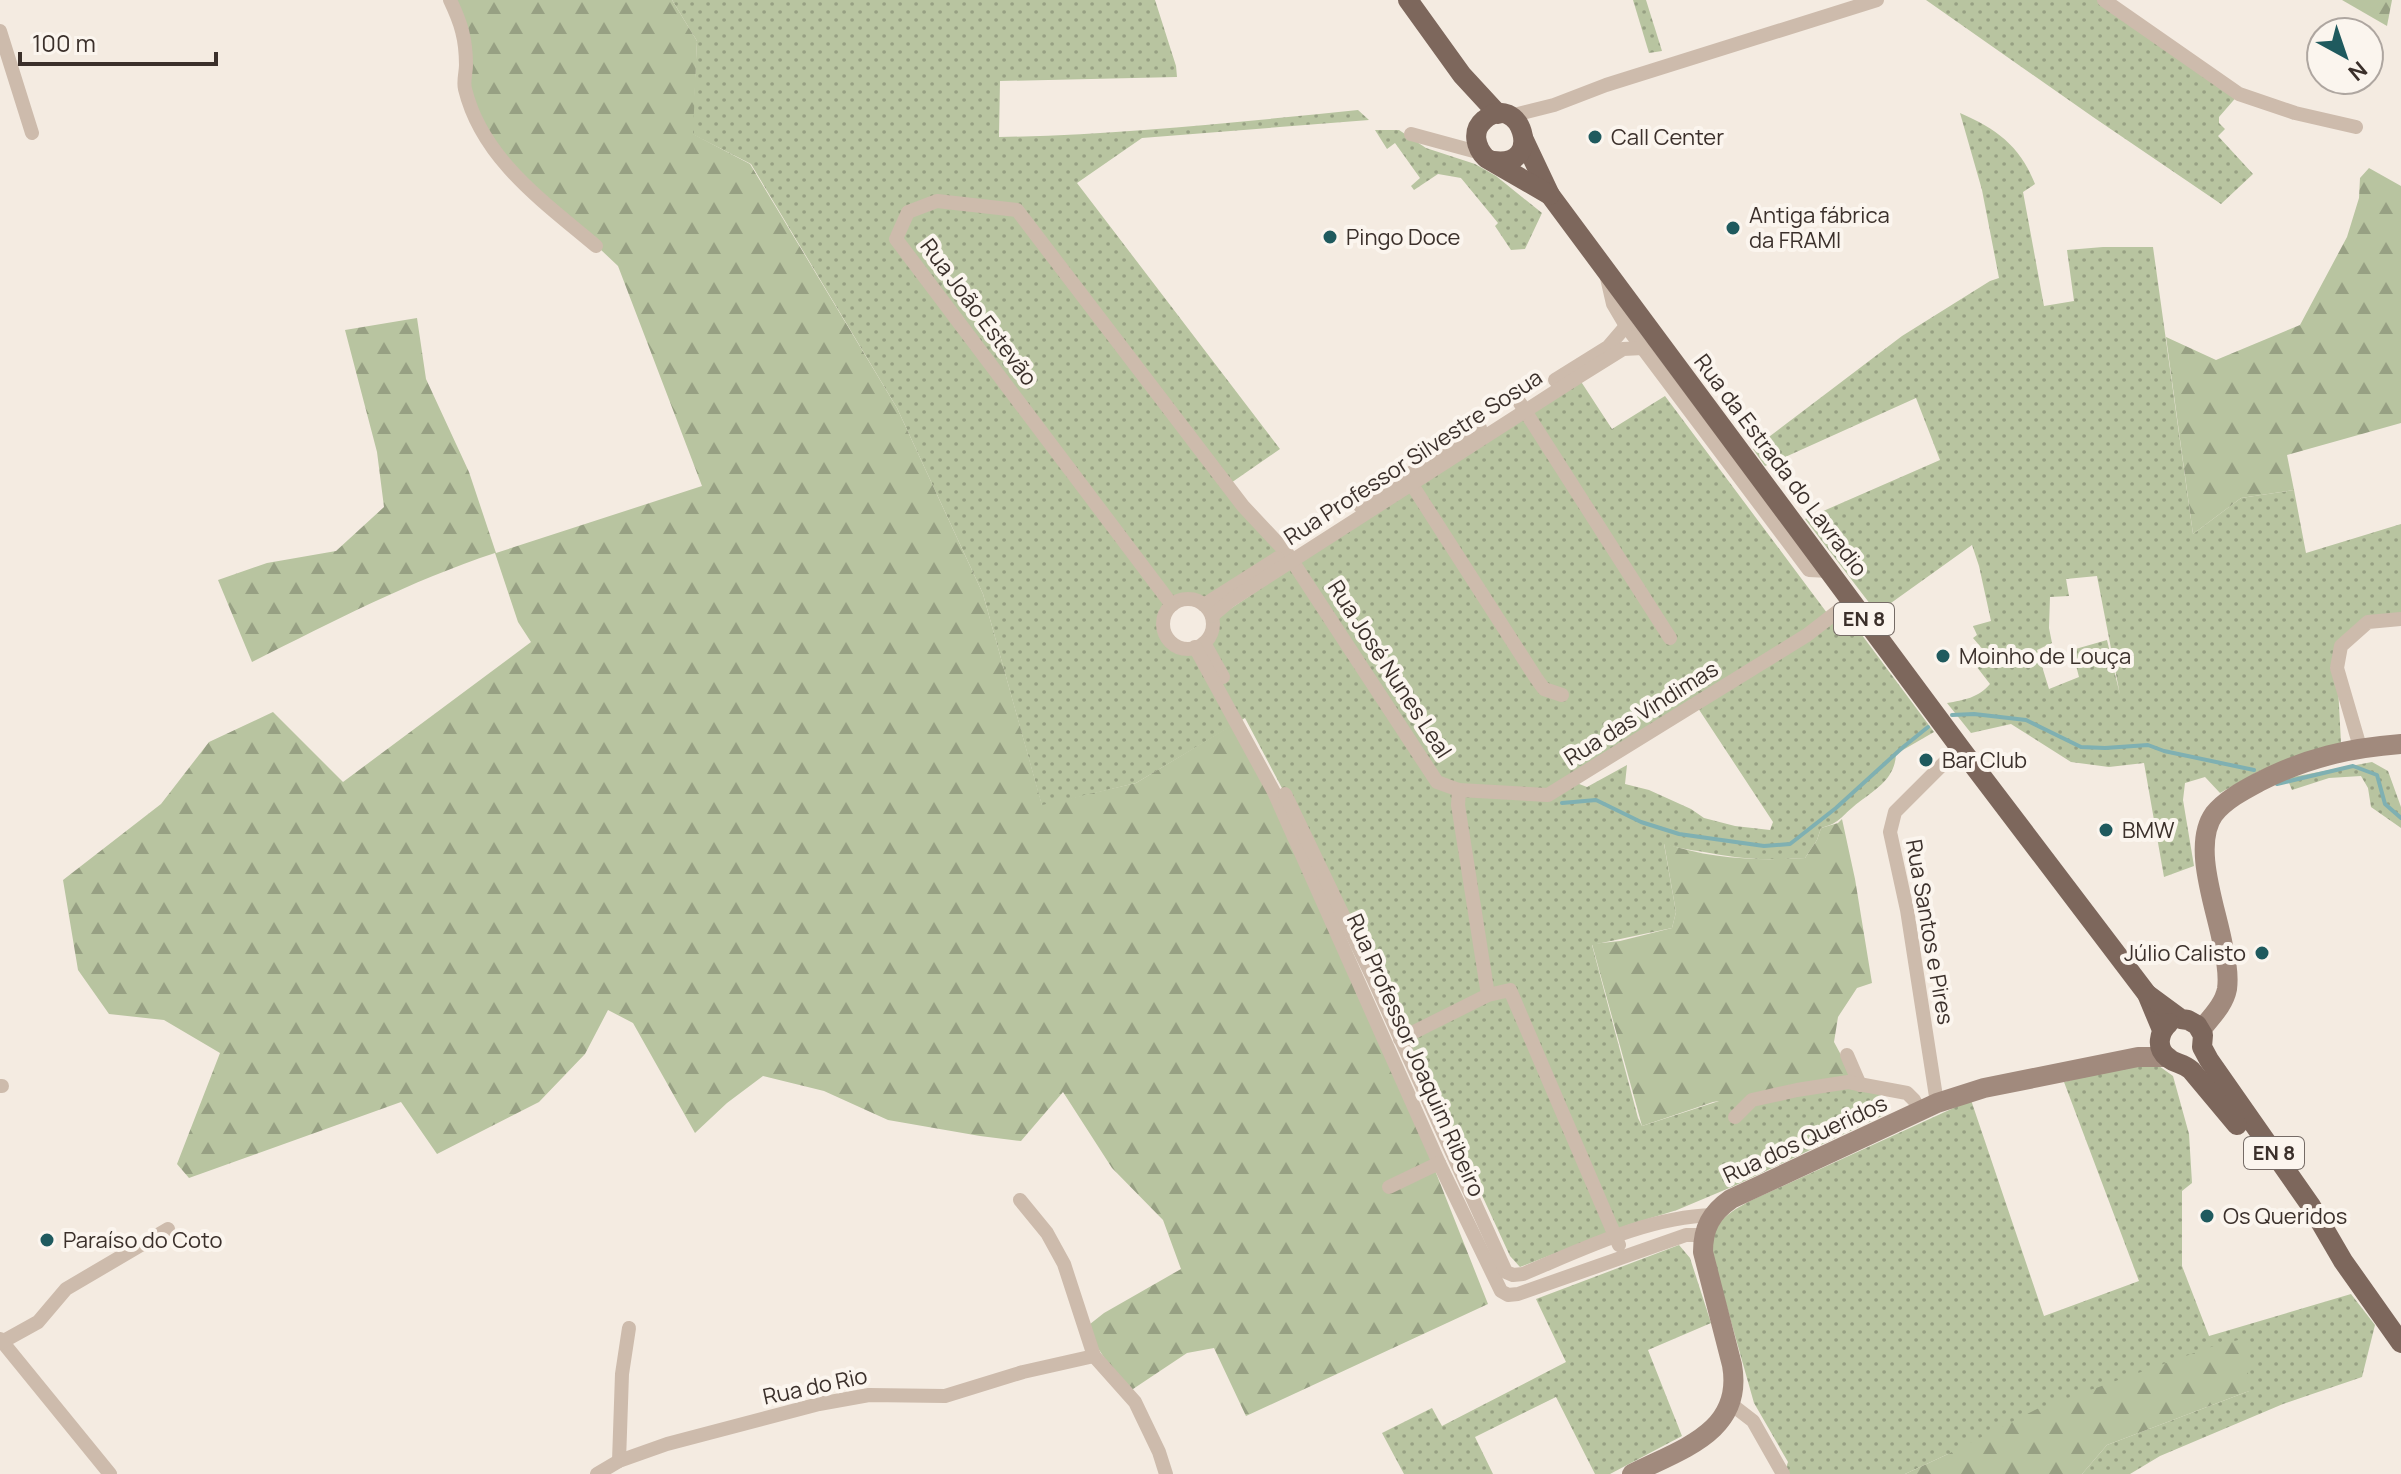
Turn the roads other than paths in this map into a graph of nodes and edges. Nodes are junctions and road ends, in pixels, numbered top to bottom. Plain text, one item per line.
1 (450, 0) edge
2 (1408, 0) edge
3 (1877, 0) edge
4 (2104, 0) edge
5 (0, 31) edge
6 (1462, 75) junction
7 (1514, 125) junction
8 (2356, 127) dead end
9 (1478, 129) junction
10 (32, 133) dead end
11 (1411, 134) dead end
12 (1450, 145) junction
13 (1487, 157) junction
14 (1550, 195) junction
15 (596, 246) dead end
16 (1606, 270) junction
17 (1626, 326) junction
18 (1643, 348) junction
19 (1522, 407) junction
20 (1409, 480) junction
21 (1290, 556) junction
22 (1829, 571) junction
23 (1851, 601) junction
24 (1172, 605) junction
25 (1208, 611) junction
26 (2401, 619) edge
27 (1670, 638) dead end
28 (1199, 645) junction
29 (1562, 695) dead end
30 (2401, 744) edge
31 (2360, 747) junction
32 (1961, 749) junction
33 (1459, 790) junction
34 (2147, 994) junction
35 (1488, 995) junction
36 (2193, 1029) junction
37 (1400, 1039) junction
38 (2168, 1047) junction
39 (1847, 1055) dead end
40 (1860, 1085) junction
41 (1929, 1107) junction
42 (1735, 1117) dead end
43 (2254, 1135) junction
44 (1439, 1163) junction
45 (1389, 1187) dead end
46 (1020, 1200) dead end
47 (1713, 1215) junction
48 (168, 1229) dead end
49 (1703, 1235) junction
50 (1617, 1237) junction
51 (1583, 1249) junction
52 (1623, 1256) junction
53 (1590, 1269) junction
54 (629, 1328) dead end
55 (0, 1341) edge
56 (2401, 1343) edge
57 (1094, 1356) junction
58 (1731, 1404) junction
59 (619, 1461) junction
60 (110, 1474) edge
61 (597, 1474) edge
62 (1166, 1474) edge
63 (1632, 1474) edge
64 (1783, 1474) edge

1 - 15 street
2 - 6 main road, Rua da Estrada do Lavradio / EN 8
3 - 7 street
4 - 8 street
5 - 10 street
6 - 7 main road, Rua da Estrada do Lavradio / EN 8
6 - 9 main road, Rua da Estrada do Lavradio / EN 8
7 - 9 main road
7 - 13 main road
7 - 14 main road, Rua da Estrada do Lavradio / EN 8
9 - 12 street
9 - 13 main road, EN 8
11 - 12 street
12 - 13 street
13 - 14 main road, Rua da Estrada do Lavradio / EN 8
14 - 16 main road, Rua da Estrada do Lavradio / EN 8
16 - 17 street
16 - 22 main road, Rua da Estrada do Lavradio / EN 8
17 - 18 street
17 - 19 street, Rua Professor Silvestre Sosua
18 - 19 street, Rua Professor Silvestre Sosua
18 - 22 street
19 - 20 street, Rua Professor Silvestre Sosua
19 - 27 street
20 - 21 street, Rua Professor Silvestre Sosua
20 - 29 street
21 - 24 street, Rua João Estevão
21 - 25 street, Rua Professor Silvestre Sosua
21 - 33 street, Rua José Nunes Leal
22 - 23 main road, Rua da Estrada do Lavradio / EN 8
23 - 32 main road, Rua da Estrada do Lavradio / EN 8
23 - 33 street, Rua das Vindimas
24 - 25 street
24 - 28 street
25 - 28 street
26 - 31 street
28 - 37 street, Rua Professor Joaquim Ribeiro
28 - 44 street, Rua Professor Joaquim Ribeiro
30 - 31 street
31 - 36 street
32 - 34 main road, Rua da Estrada do Lavradio / EN 8
32 - 41 street, Rua Santos e Pires
33 - 35 street
34 - 36 main road, Rua da Estrada do Lavradio / EN 8
34 - 38 main road, Rua da Estrada do Lavradio / EN 8
35 - 37 street
35 - 50 street
36 - 38 main road
36 - 38 main road
36 - 43 main road, Rua da Estrada do Lavradio / EN 8
37 - 51 street, Rua Professor Joaquim Ribeiro
38 - 41 street, Rua dos Queridos
38 - 43 main road, Rua da Estrada do Lavradio / EN 8
39 - 40 street
40 - 41 street
40 - 42 street
41 - 47 street, Rua dos Queridos
43 - 56 main road, Rua da Estrada do Lavradio / EN 8
44 - 45 street
44 - 53 street, Rua Professor Joaquim Ribeiro
46 - 57 street
47 - 49 street, Rua dos Queridos
47 - 50 street, Rua Professor Joaquim Ribeiro
48 - 55 street
49 - 52 street, Rua Professor Joaquim Ribeiro
49 - 58 street
50 - 51 street, Rua Professor Joaquim Ribeiro
50 - 52 street
51 - 53 street
52 - 53 street, Rua Professor Joaquim Ribeiro
54 - 59 street
55 - 60 street
57 - 59 street, Rua do Rio
57 - 62 street
58 - 63 street
58 - 64 street
59 - 61 street, Rua do Rio

